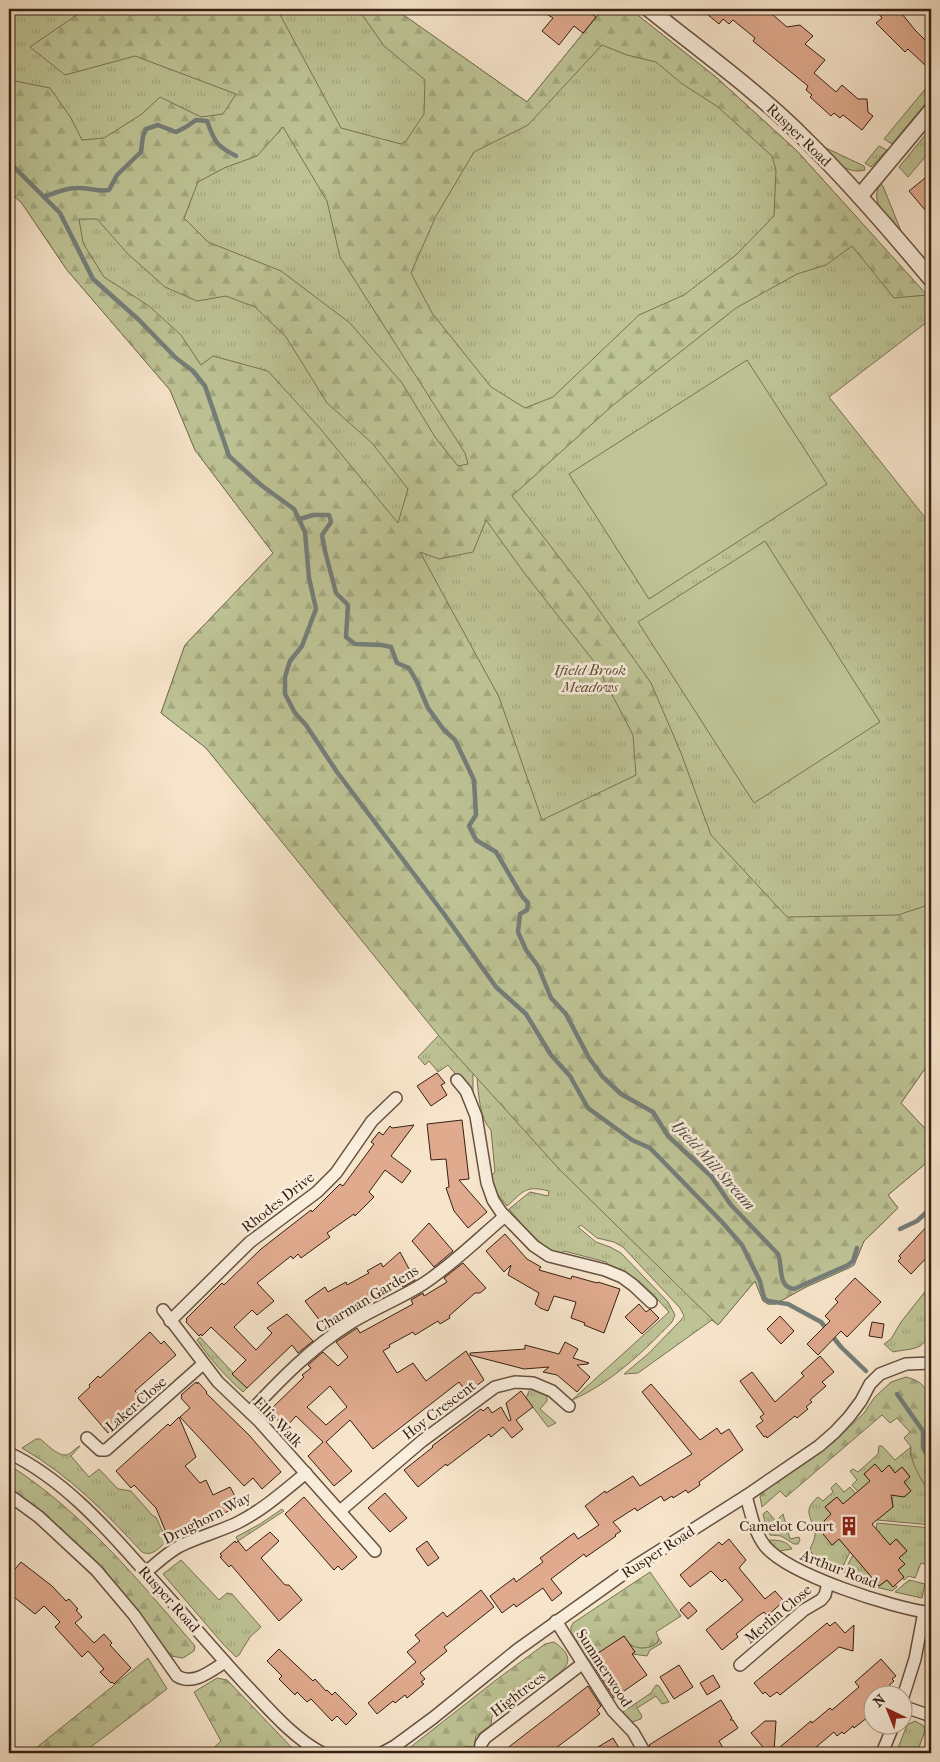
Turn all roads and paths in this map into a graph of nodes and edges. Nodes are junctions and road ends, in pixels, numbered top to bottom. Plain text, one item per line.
1 (650, 9) edge
2 (931, 111) edge
3 (860, 196) junction
4 (931, 279) edge
5 (457, 1080) dead end
6 (396, 1098) dead end
7 (505, 1216) junction
8 (652, 1302) dead end
9 (163, 1310) dead end
10 (170, 1321) junction
11 (931, 1363) edge
12 (203, 1364) junction
13 (569, 1406) dead end
14 (250, 1412) junction
15 (88, 1438) dead end
16 (9, 1452) edge
17 (306, 1473) junction
18 (9, 1495) edge
19 (746, 1496) junction
20 (340, 1511) junction
21 (375, 1551) dead end
22 (146, 1572) junction
23 (828, 1582) junction
24 (927, 1612) edge
25 (556, 1621) junction
26 (225, 1662) junction
27 (582, 1664) junction
28 (740, 1665) dead end
29 (907, 1684) edge
30 (912, 1709) edge
31 (931, 1716) edge
32 (890, 1734) edge
33 (322, 1753) edge
34 (382, 1753) edge
35 (480, 1753) edge
36 (645, 1753) edge
37 (882, 1753) edge

1 - 3 street, Rusper Road
2 - 3 street
3 - 4 street, Rusper Road
5 - 7 street
6 - 10 street, Rhodes Drive
7 - 8 street
7 - 14 street, Charman Gardens
9 - 10 street, Ellis Walk
10 - 12 street, Ellis Walk
11 - 19 street, Rusper Road
12 - 14 street, Ellis Walk
12 - 15 street, Laker Close
13 - 20 street, Hoy Crescent
14 - 17 street, Ellis Walk
16 - 22 street, Rusper Road
17 - 20 street, Ellis Walk
17 - 22 street, Drughorn Way
18 - 26 street
19 - 23 street, Arthur Road
19 - 25 street, Rusper Road
20 - 21 street, Ellis Walk
22 - 26 street, Rusper Road
23 - 24 street, Arthur Road
23 - 28 street, Merlin Close
24 - 29 street
25 - 27 street, Summerwood
25 - 34 street, Rusper Road
26 - 33 street, Rusper Road
27 - 35 street, Hightrees
27 - 36 street, Summerwood
30 - 31 street
32 - 37 street

